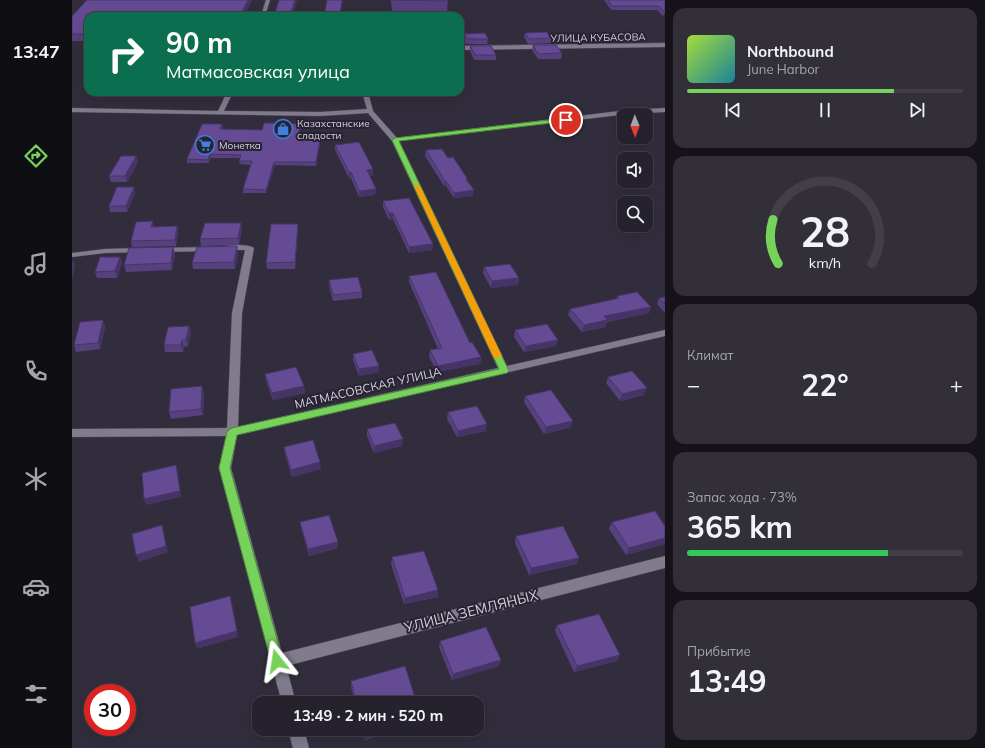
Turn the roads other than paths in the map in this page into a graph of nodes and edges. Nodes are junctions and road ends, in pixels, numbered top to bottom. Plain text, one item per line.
1 (268, 0) edge
2 (264, 12) edge
3 (665, 45) edge
4 (464, 48) edge
5 (228, 96) edge
6 (366, 96) edge
7 (72, 110) edge
8 (665, 110) edge
9 (370, 111) junction
10 (220, 113) junction
11 (395, 140) junction
12 (72, 255) edge
13 (665, 333) edge
14 (504, 371) junction
15 (232, 432) junction
16 (72, 433) edge
17 (665, 562) edge
18 (277, 661) junction
19 (287, 696) edge
20 (298, 736) edge
21 (302, 748) edge

1 - 2 street
3 - 4 street, УЛИЦА КУБАСОВА
5 - 10 street
6 - 9 street
7 - 10 street
8 - 11 street
9 - 10 street
9 - 11 street
11 - 14 street
12 - 15 street
13 - 14 street, МАТМАСОВСКАЯ УЛИЦА
14 - 15 street, МАТМАСОВСКАЯ УЛИЦА
15 - 16 street, МАТМАСОВСКАЯ УЛИЦА
15 - 18 street
17 - 18 street, УЛИЦА ЗЕМЛЯНЫХ
18 - 19 street
20 - 21 street

